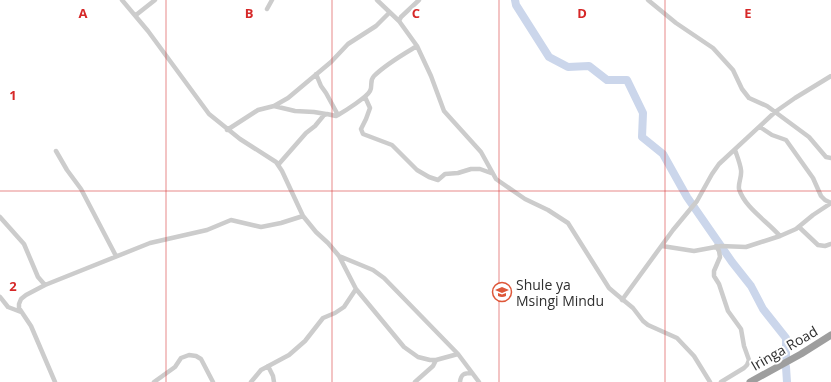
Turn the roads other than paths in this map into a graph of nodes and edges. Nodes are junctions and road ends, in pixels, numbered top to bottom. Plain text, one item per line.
1 (122, 0) edge
2 (155, 0) edge
3 (272, 0) edge
4 (377, 0) edge
5 (419, 0) edge
6 (648, 0) edge
7 (267, 9) dead end
8 (389, 13) junction
9 (136, 15) junction
10 (399, 21) junction
11 (417, 46) junction
12 (316, 74) junction
13 (831, 76) edge
14 (365, 97) junction
15 (274, 106) junction
16 (775, 112) junction
17 (326, 114) junction
18 (338, 115) junction
19 (760, 127) junction
20 (228, 130) junction
21 (735, 150) junction
22 (56, 151) dead end
23 (831, 158) edge
24 (278, 165) junction
25 (491, 173) junction
26 (830, 203) edge
27 (302, 216) junction
28 (0, 218) edge
29 (798, 227) junction
30 (780, 236) junction
31 (831, 244) edge
32 (662, 246) junction
33 (716, 246) junction
34 (116, 256) junction
35 (339, 256) junction
36 (45, 285) junction
37 (356, 289) junction
38 (0, 296) edge
39 (622, 300) junction
40 (21, 312) junction
41 (831, 336) edge
42 (458, 354) junction
43 (436, 360) junction
44 (268, 366) junction
45 (472, 373) junction
46 (55, 382) edge
47 (154, 382) edge
48 (213, 382) edge
49 (251, 382) edge
50 (274, 382) edge
51 (415, 382) edge
52 (460, 382) edge
53 (479, 382) edge
54 (710, 382) edge
55 (721, 382) edge
56 (750, 382) edge

1 - 9 street
2 - 9 street
3 - 7 street
4 - 8 street
5 - 10 street
6 - 16 street
8 - 10 street
8 - 12 street
9 - 20 street
10 - 11 street
11 - 14 street
11 - 25 street
12 - 15 street
12 - 18 street
13 - 16 street
14 - 18 street
14 - 25 street
15 - 17 street
15 - 20 street
16 - 19 street
16 - 23 street
17 - 18 street
17 - 24 street
19 - 21 street
19 - 26 street
20 - 24 street
21 - 30 street
21 - 32 street
22 - 34 street
24 - 27 street
25 - 39 street
26 - 29 street
27 - 34 street
27 - 35 street
28 - 36 street
29 - 30 street
29 - 31 street
30 - 33 street
32 - 33 street
32 - 39 street
33 - 55 street
34 - 36 street
35 - 37 street
35 - 42 street
36 - 40 street
37 - 43 street
37 - 44 street
38 - 40 street
39 - 54 street
40 - 46 street
41 - 56 highway, Iringa Road
42 - 43 street
42 - 45 street
43 - 51 street
44 - 49 street
44 - 50 street
45 - 52 street
45 - 53 street
47 - 48 street

